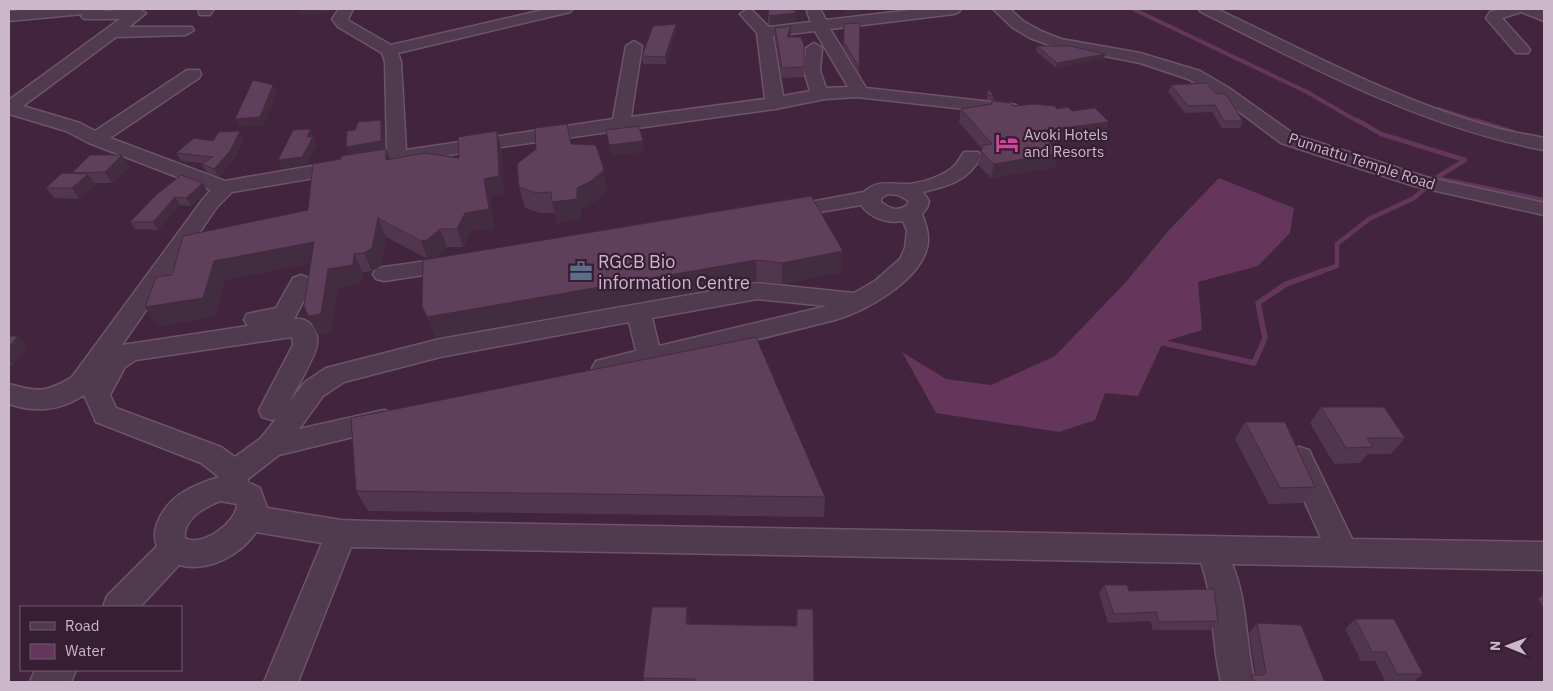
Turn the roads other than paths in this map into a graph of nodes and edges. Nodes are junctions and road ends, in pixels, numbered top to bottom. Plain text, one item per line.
1 (79, 9) edge
2 (97, 9) edge
3 (346, 9) edge
4 (565, 9) edge
5 (814, 9) edge
6 (954, 9) edge
7 (1001, 9) edge
8 (1206, 9) edge
9 (1517, 9) edge
10 (1526, 9) edge
11 (542, 11) edge
12 (748, 14) dead end
13 (9, 16) edge
14 (1544, 16) edge
15 (820, 26) junction
16 (186, 30) dead end
17 (113, 32) junction
18 (765, 32) junction
19 (634, 46) dead end
20 (814, 48) dead end
21 (389, 50) junction
22 (1522, 50) dead end
23 (193, 74) dead end
24 (860, 92) junction
25 (820, 95) junction
26 (775, 104) junction
27 (9, 108) edge
28 (1028, 111) edge
29 (621, 124) junction
30 (96, 139) junction
31 (1544, 144) edge
32 (397, 156) junction
33 (971, 156) dead end
34 (225, 188) junction
35 (871, 197) junction
36 (908, 202) junction
37 (1544, 209) edge
38 (763, 216) edge
39 (479, 261) edge
40 (384, 274) dead end
41 (300, 283) dead end
42 (857, 301) junction
43 (639, 313) junction
44 (116, 336) junction
45 (650, 358) junction
46 (582, 374) edge
47 (9, 394) edge
48 (272, 410) dead end
49 (407, 414) edge
50 (1292, 444) edge
51 (271, 446) junction
52 (234, 481) junction
53 (250, 518) junction
54 (341, 533) junction
55 (174, 549) junction
56 (1211, 550) junction
57 (1344, 553) junction
58 (1544, 556) edge
59 (120, 606) edge
60 (58, 671) edge
61 (47, 682) edge
62 (281, 682) edge
63 (1238, 682) edge

1 - 13 street
2 - 17 street
3 - 21 street
4 - 11 street
5 - 15 street
6 - 15 street
7 - 37 street, Punnattu Temple Road
8 - 31 street
9 - 22 street
10 - 14 street
11 - 21 street
12 - 18 street
15 - 18 street
15 - 24 street
16 - 17 street
17 - 27 street
18 - 26 street
19 - 29 street
20 - 25 street
21 - 32 street
23 - 30 street
24 - 25 street
24 - 28 street
25 - 26 street
26 - 29 street
27 - 30 street
29 - 32 street
30 - 34 street
32 - 34 street
33 - 36 street
34 - 44 street
35 - 36 street
35 - 36 street
35 - 38 street
36 - 42 street
39 - 40 street
41 - 44 street
42 - 43 street
42 - 45 street
43 - 45 street
43 - 51 street
44 - 47 street
45 - 46 street
48 - 52 street
49 - 51 street
50 - 57 street
51 - 52 street
52 - 53 street
52 - 55 street
53 - 54 street
53 - 55 street
54 - 56 street
54 - 62 street
55 - 59 street
56 - 57 street
56 - 63 street
57 - 58 street
60 - 61 street

